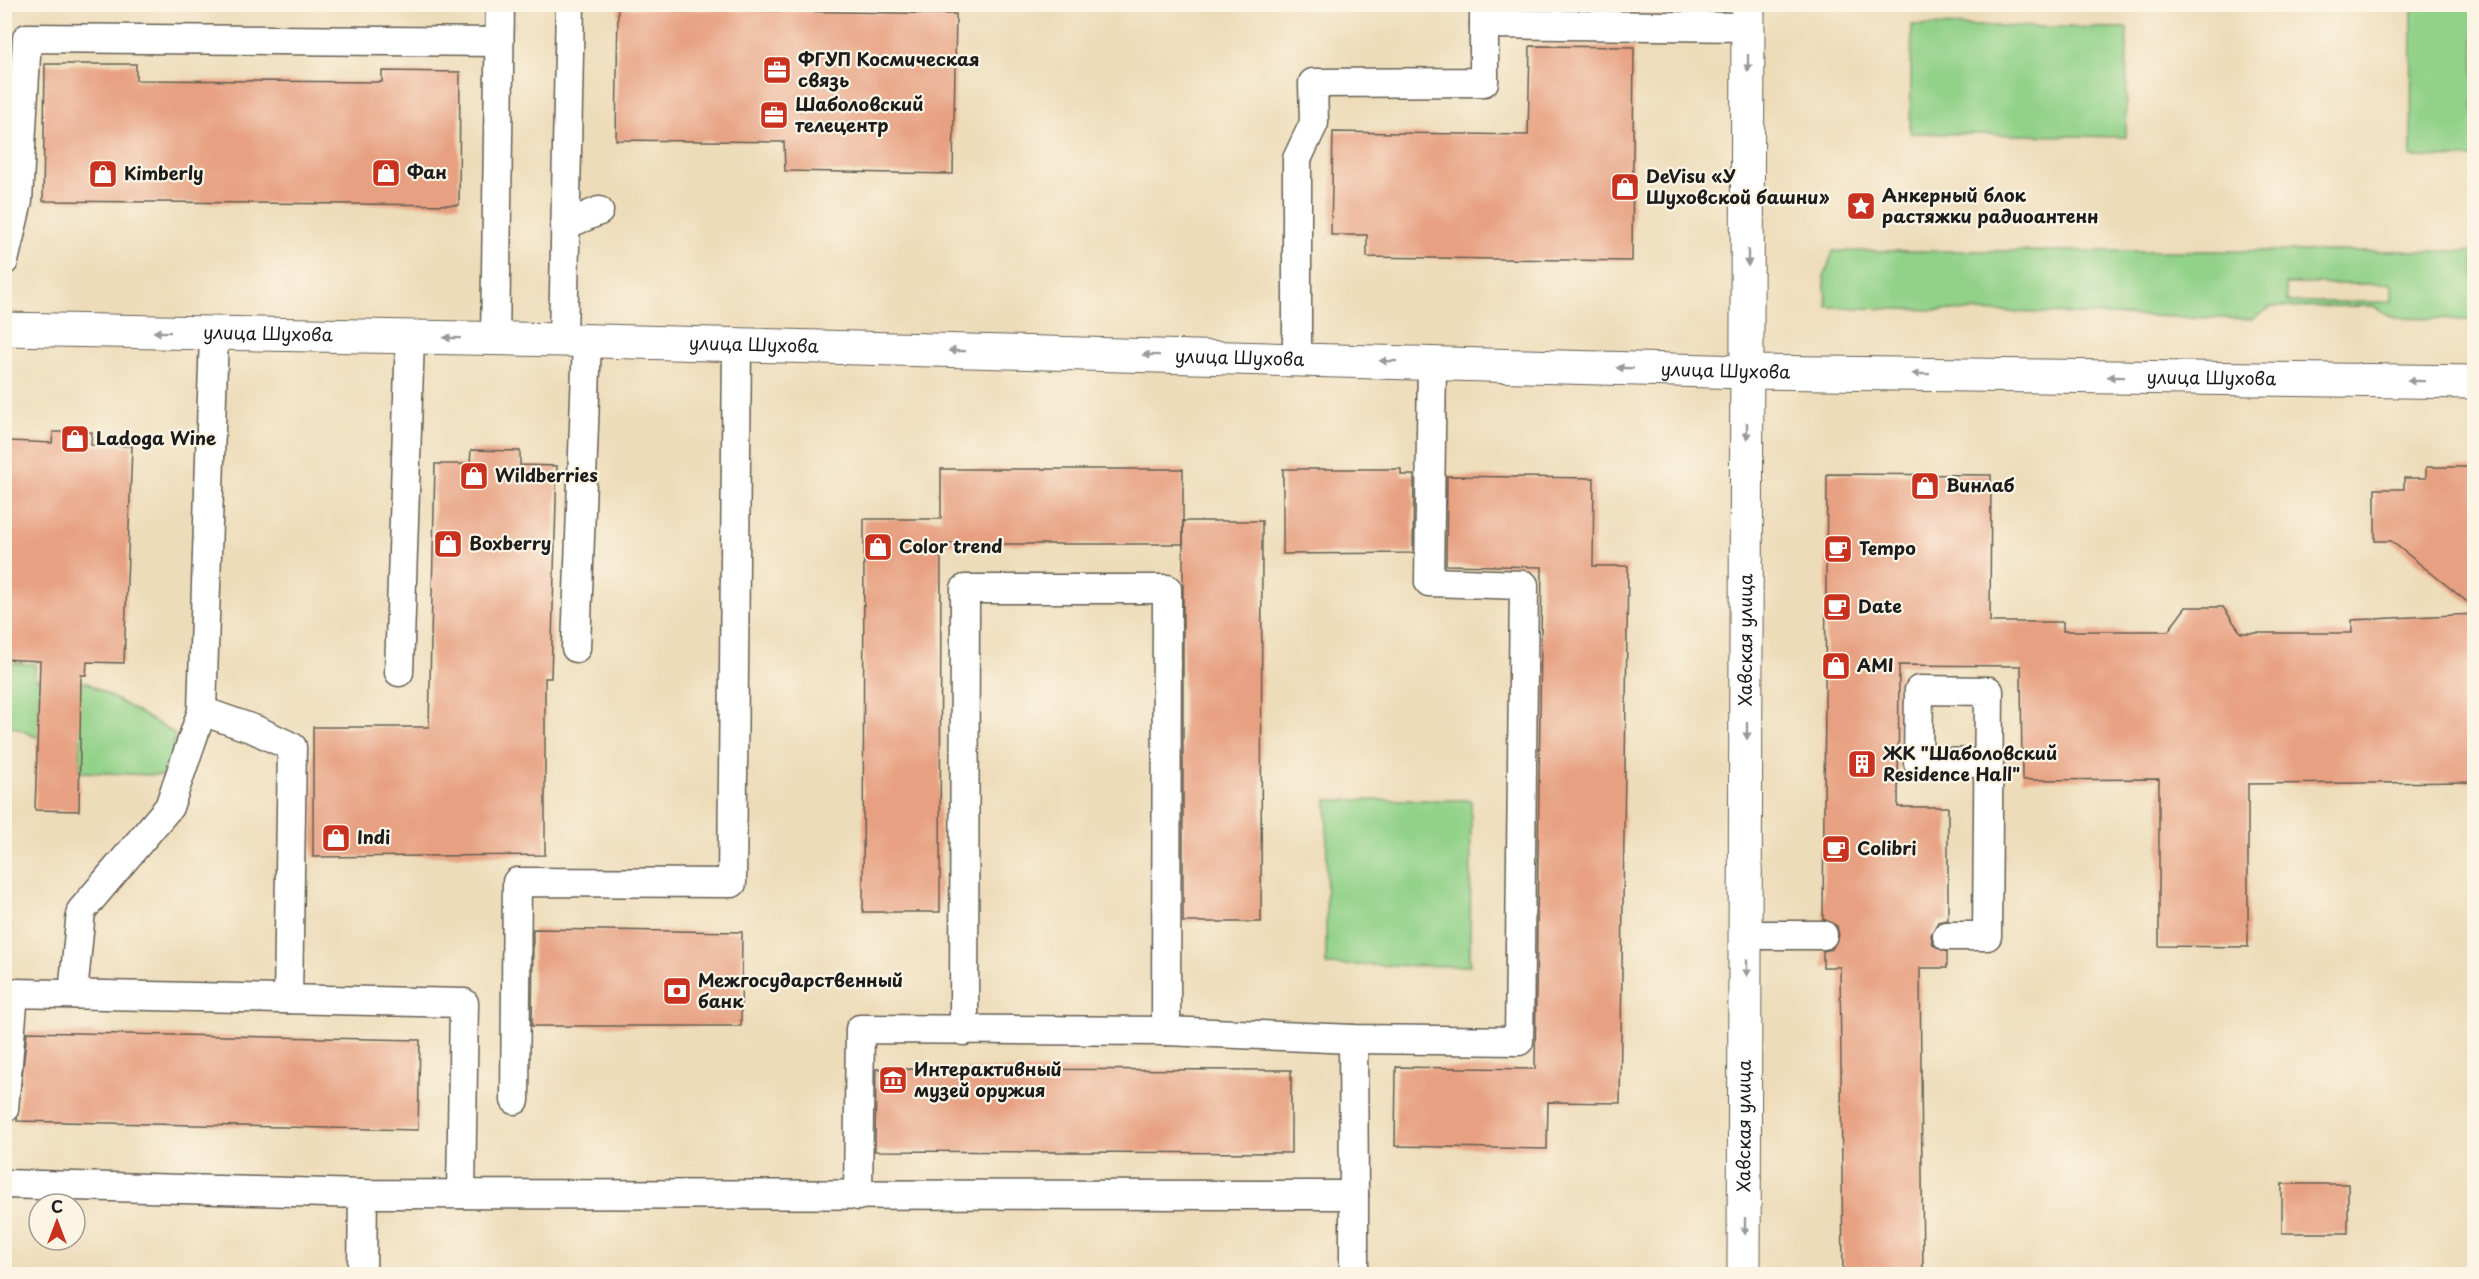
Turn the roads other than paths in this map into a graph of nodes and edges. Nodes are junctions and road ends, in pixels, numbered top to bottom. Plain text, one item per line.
1 (500, 4) edge
2 (570, 4) edge
3 (1484, 14) edge
4 (1748, 16) edge
5 (499, 42) junction
6 (599, 211) dead end
7 (566, 225) junction
8 (4, 261) edge
9 (4, 329) edge
10 (214, 333) junction
11 (410, 337) junction
12 (495, 339) junction
13 (575, 341) junction
14 (737, 345) junction
15 (1297, 359) junction
16 (1432, 362) junction
17 (1747, 372) junction
18 (2475, 382) edge
19 (576, 648) dead end
20 (399, 672) dead end
21 (202, 711) junction
22 (1989, 763) dead end
23 (1747, 935) junction
24 (1823, 935) dead end
25 (1947, 936) dead end
26 (74, 994) junction
27 (288, 999) junction
28 (964, 1031) junction
29 (1166, 1031) junction
30 (1353, 1039) junction
31 (515, 1100) dead end
32 (4, 1109) edge
33 (4, 1184) edge
34 (363, 1194) junction
35 (461, 1194) junction
36 (1354, 1195) junction
37 (858, 1196) junction
38 (362, 1275) edge
39 (1354, 1275) edge
40 (1744, 1275) edge

1 - 5 lane
2 - 7 lane
3 - 4 lane
3 - 15 lane
4 -> 17 street, Хавская улица
5 - 8 lane
5 - 12 lane
6 - 7 lane
7 - 13 lane
10 -> 9 street, улица Шухова
10 - 11 street, улица Шухова
10 - 21 lane
12 -> 11 street, улица Шухова
11 - 20 lane
12 - 13 street, улица Шухова
13 - 14 street, улица Шухова
13 - 19 lane
15 -> 14 street, улица Шухова
14 - 31 lane
16 -> 15 street, улица Шухова
17 -> 16 street, улица Шухова
16 - 30 lane
18 -> 17 street, улица Шухова
17 -> 23 street, Хавская улица
21 - 26 lane
21 - 27 lane
22 - 25 lane
23 - 24 lane
23 -> 40 street, Хавская улица
26 - 27 lane
26 - 32 lane
27 - 35 lane
28 - 29 lane
28 - 29 lane
28 - 37 lane
29 - 30 lane
30 - 36 lane
33 - 34 lane
34 - 35 lane
34 - 38 lane
35 - 37 lane
36 - 37 lane
36 - 39 lane

